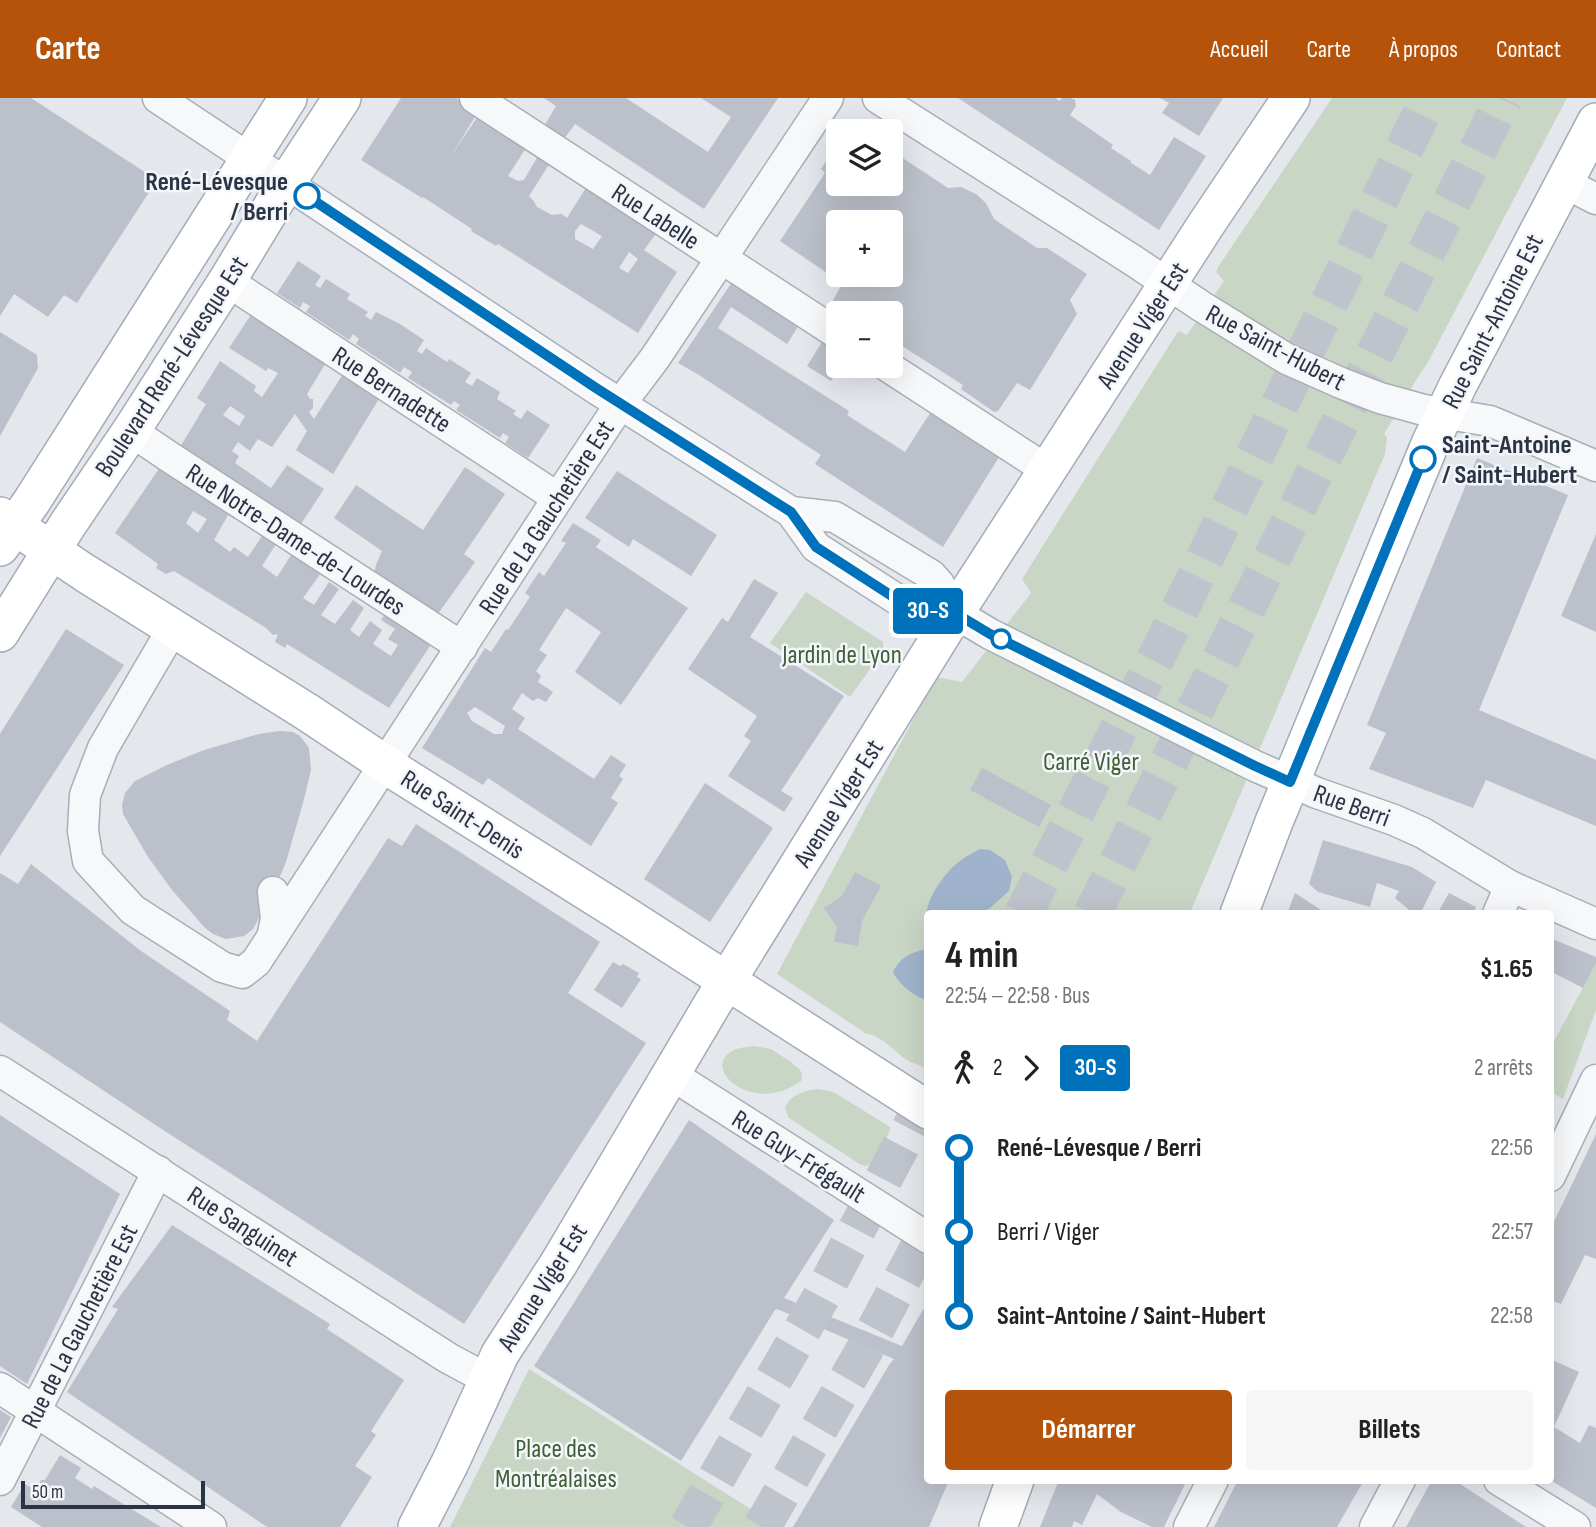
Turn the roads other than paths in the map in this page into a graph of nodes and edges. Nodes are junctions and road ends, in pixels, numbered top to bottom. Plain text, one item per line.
1 (158, 98) edge
2 (288, 98) edge
3 (342, 98) edge
4 (475, 98) edge
5 (828, 98) edge
6 (878, 98) edge
7 (1291, 98) edge
8 (1596, 122) edge
9 (249, 158) junction
10 (287, 183) junction
11 (1563, 183) junction
12 (1596, 199) edge
13 (720, 258) junction
14 (227, 281) junction
15 (1169, 284) junction
16 (826, 326) edge
17 (903, 376) edge
18 (621, 403) junction
19 (1444, 413) junction
20 (131, 431) junction
21 (1596, 466) edge
22 (1047, 470) junction
23 (558, 498) junction
24 (5, 529) edge
25 (52, 550) junction
26 (955, 613) junction
27 (173, 628) junction
28 (0, 633) edge
29 (462, 647) junction
30 (384, 764) junction
31 (1290, 782) junction
32 (1510, 886) junction
33 (273, 892) dead end
34 (1241, 910) edge
35 (1500, 910) edge
36 (1596, 924) edge
37 (272, 938) junction
38 (727, 981) junction
39 (0, 1071) edge
40 (671, 1075) junction
41 (1596, 1080) edge
42 (924, 1107) edge
43 (158, 1171) junction
44 (1554, 1171) edge
45 (924, 1235) edge
46 (487, 1379) junction
47 (0, 1388) edge
48 (35, 1411) junction
49 (0, 1480) edge
50 (1014, 1484) edge
51 (1211, 1484) edge
52 (1398, 1484) edge
53 (1505, 1484) edge
54 (211, 1527) edge
55 (416, 1527) edge
56 (998, 1527) edge
57 (1189, 1527) edge
58 (1375, 1527) edge
59 (1575, 1527) edge

1 - 9 street, Rue Berri
2 - 9 main road, Boulevard René-Lévesque Est
3 - 10 main road, Boulevard René-Lévesque Est
4 - 13 street, Rue Labelle
5 - 13 street, Rue de La Gauchetière Est
6 - 15 street, Rue Saint-Hubert
7 - 15 main road, Avenue Viger Est
8 - 11 main road, Rue Saint-Antoine Est
9 - 10 street, Rue Berri
9 - 24 main road, Boulevard René-Lévesque Est
10 - 14 main road, Boulevard René-Lévesque Est
10 - 18 street, Rue Berri
11 - 12 street
11 - 19 main road, Rue Saint-Antoine Est
13 - 16 street, Rue Labelle
13 - 18 street, Rue de La Gauchetière Est
14 - 20 main road, Boulevard René-Lévesque Est
14 - 23 street, Rue Bernadette
15 - 19 street, Rue Saint-Hubert
15 - 22 main road, Avenue Viger Est
17 - 22 street
18 - 23 street, Rue de La Gauchetière Est
18 - 26 street, Rue Berri
19 - 21 street, Rue Saint-Hubert
19 - 31 main road, Rue Saint-Antoine Est
20 - 25 main road, Boulevard René-Lévesque Est
20 - 29 street, Rue Notre-Dame-de-Lourdes
22 - 26 main road, Avenue Viger Est
23 - 29 street, Rue de La Gauchetière Est
24 - 25 main road, Rue Saint-Denis
25 - 27 main road, Rue Saint-Denis
25 - 28 main road, Boulevard René-Lévesque Est
26 - 31 street, Rue Berri
26 - 38 main road, Avenue Viger Est
27 - 30 main road, Rue Saint-Denis
27 - 37 street, Rue de La Gauchetière Est
29 - 30 street, Rue de La Gauchetière Est
30 - 37 street, Rue de La Gauchetière Est
30 - 38 main road, Rue Saint-Denis
31 - 32 street, Rue Berri
31 - 34 main road, Rue Saint-Antoine Est
32 - 35 street
32 - 36 street, Rue Berri
33 - 37 street
38 - 40 main road, Avenue Viger Est
38 - 42 main road, Rue Saint-Denis
39 - 43 street, Rue Sanguinet
40 - 45 street, Rue Guy-Frégault
40 - 46 main road, Avenue Viger Est
41 - 44 street
43 - 46 street, Rue Sanguinet
43 - 48 street, Rue de La Gauchetière Est
46 - 55 main road, Avenue Viger Est
47 - 48 street
48 - 49 street, Rue de La Gauchetière Est
48 - 54 street
50 - 56 main road
51 - 57 street
52 - 58 street
53 - 59 street

